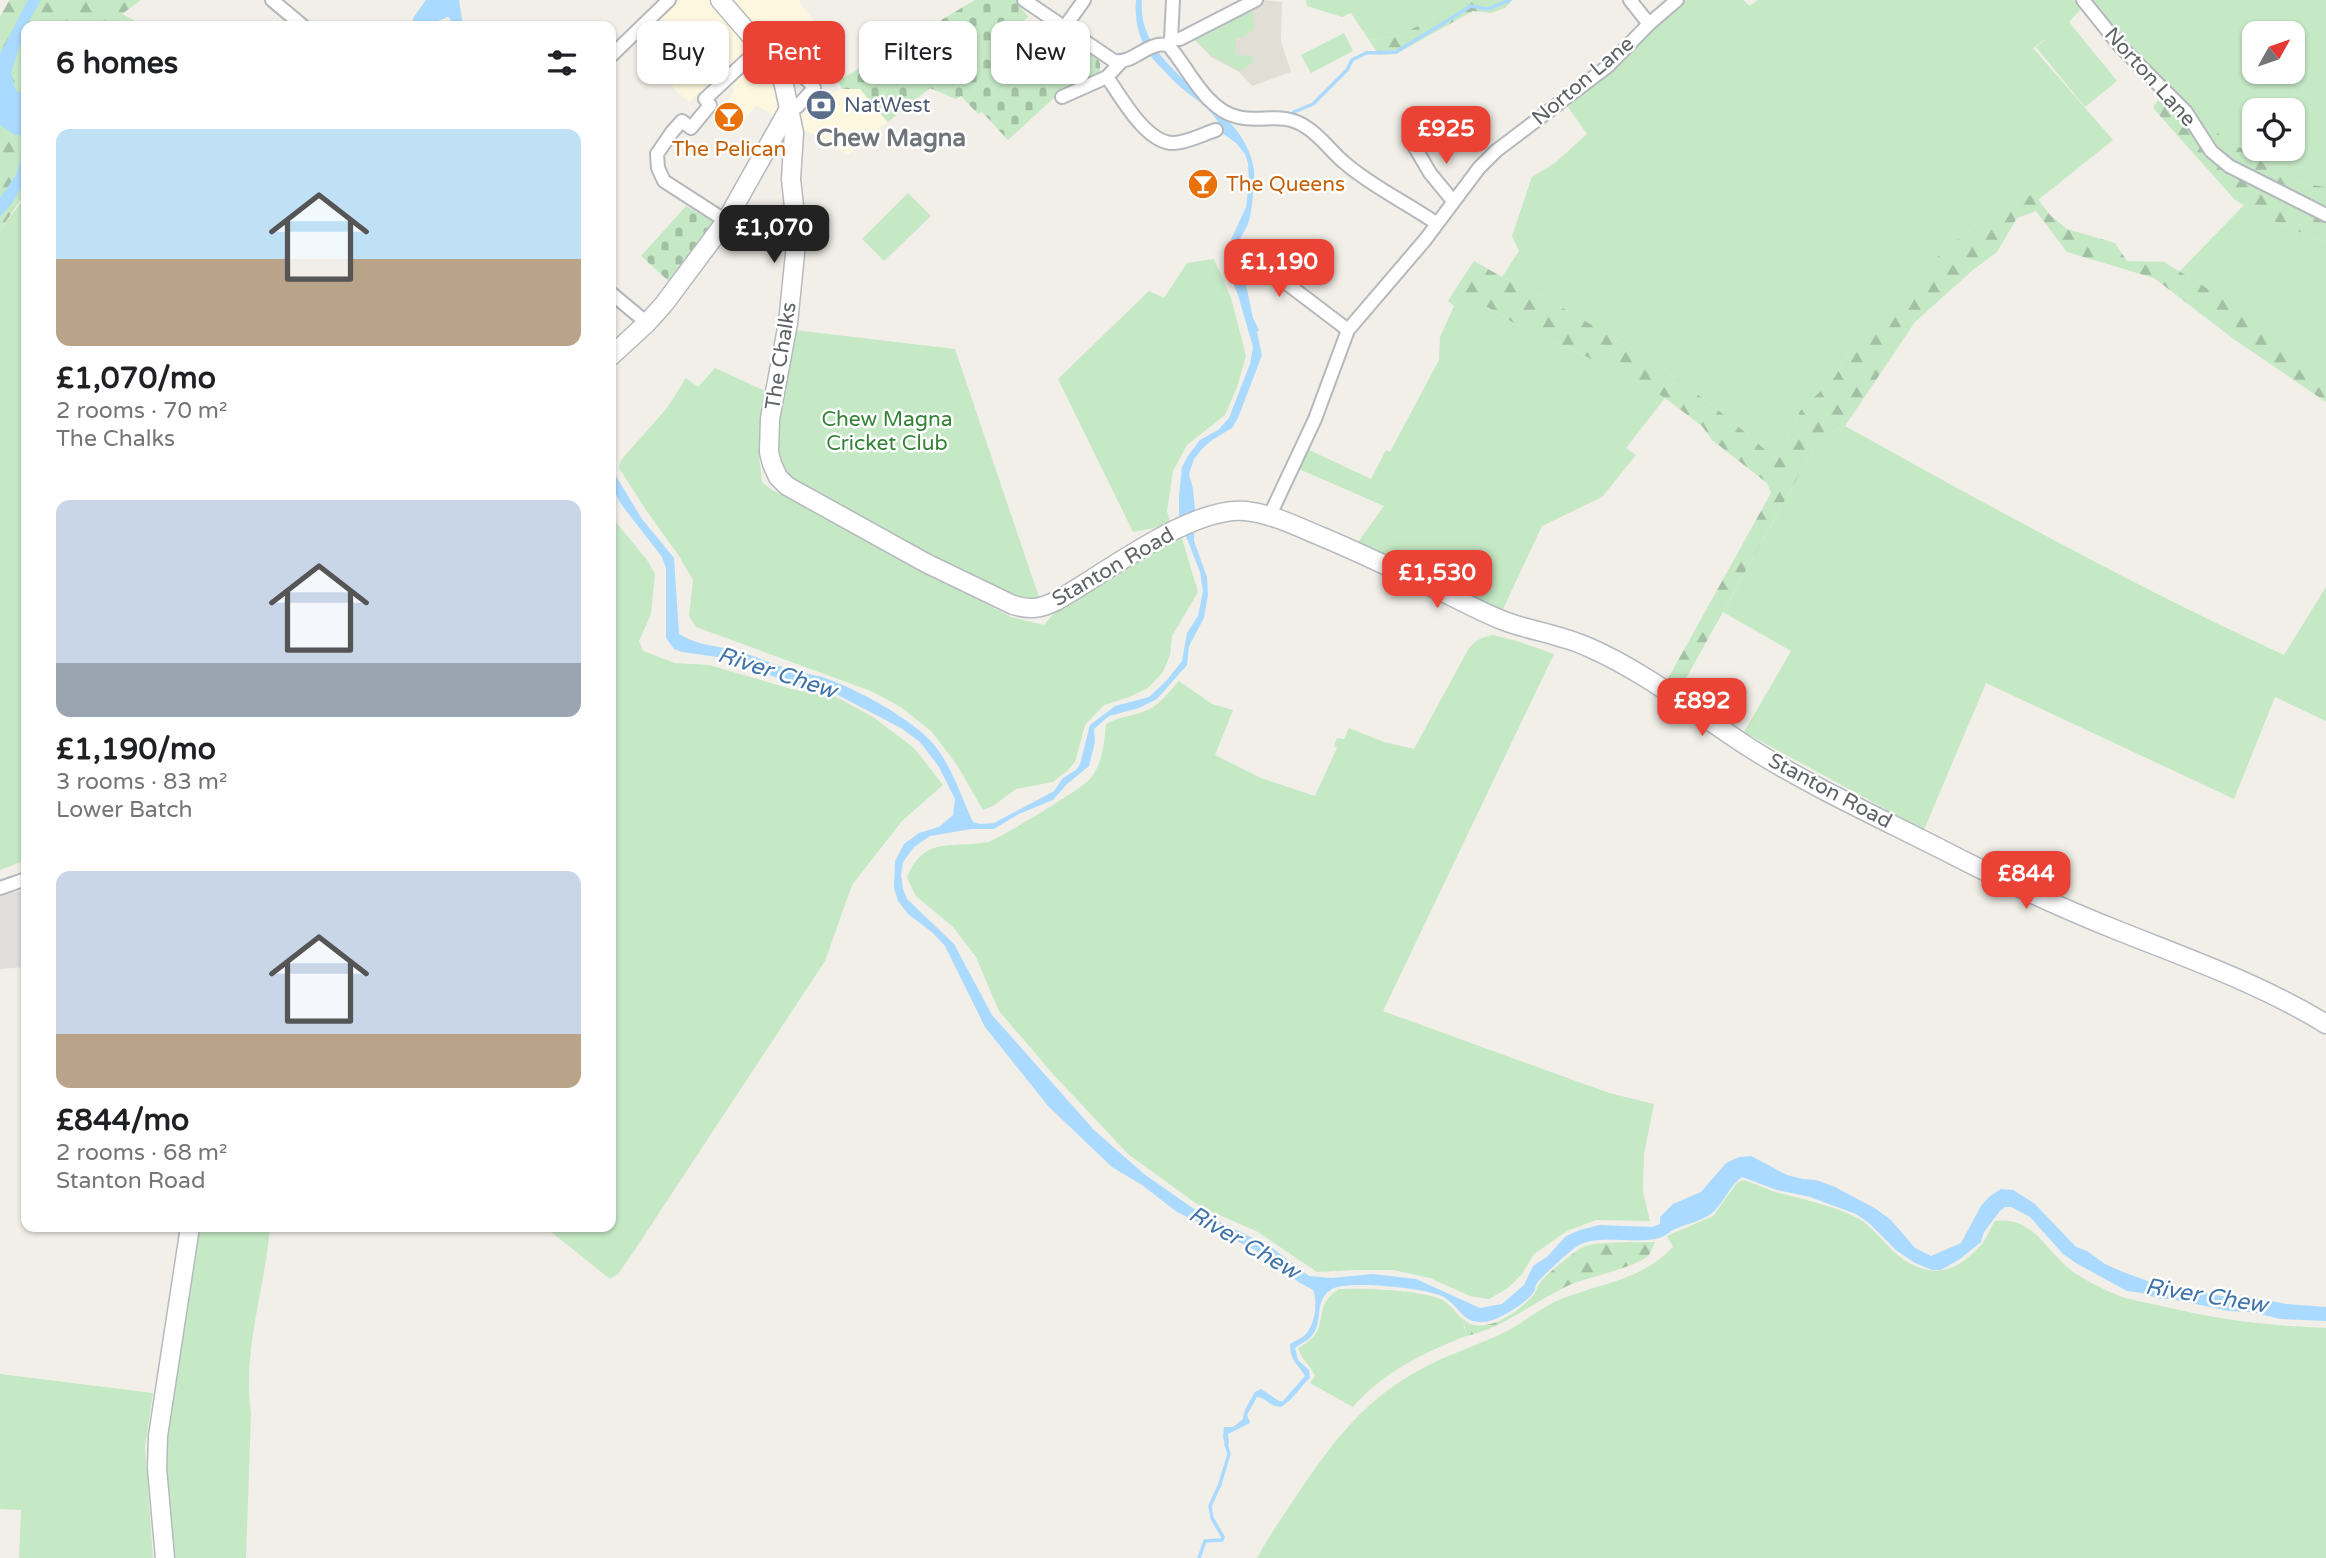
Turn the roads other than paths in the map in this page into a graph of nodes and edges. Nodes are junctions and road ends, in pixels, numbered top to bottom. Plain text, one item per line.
1 (272, 0) edge
2 (669, 0) edge
3 (720, 0) edge
4 (1024, 0) edge
5 (1084, 0) edge
6 (1173, 0) edge
7 (1256, 0) edge
8 (1630, 0) edge
9 (1677, 0) edge
10 (2083, 0) edge
11 (297, 21) edge
12 (1054, 21) edge
13 (1069, 21) edge
14 (1649, 24) junction
15 (743, 25) edge
16 (1090, 45) edge
17 (1159, 45) junction
18 (616, 51) edge
19 (1121, 62) junction
20 (743, 64) edge
21 (1107, 77) junction
22 (782, 84) edge
23 (810, 84) edge
24 (1062, 97) dead end
25 (789, 110) junction
26 (1216, 130) dead end
27 (1420, 132) dead end
28 (1453, 201) junction
29 (2326, 215) edge
30 (726, 221) junction
31 (1436, 223) junction
32 (1289, 253) dead end
33 (616, 297) edge
34 (647, 323) junction
35 (1348, 330) junction
36 (616, 351) edge
37 (778, 477) joint
38 (1270, 515) junction
39 (21, 881) edge
40 (0, 888) edge
41 (2326, 1024) edge
42 (189, 1232) edge
43 (165, 1558) edge

1 - 11 street
2 - 18 street
3 - 15 main road, The Chalks
4 - 12 street
5 - 13 street
6 - 17 street
7 - 17 street
8 - 14 street
9 - 14 street, Norton Lane
10 - 29 street, Norton Lane
14 - 28 street, Norton Lane
16 - 19 street
17 - 19 street
17 - 31 street
19 - 21 street
20 - 30 street
21 - 24 street
21 - 26 street
22 - 25 main road, The Chalks
23 - 25 street
25 - 30 main road
25 - 37 main road, The Chalks
27 - 28 street
28 - 31 street, Norton Lane
30 - 34 main road
31 - 35 street, Norton Lane
32 - 35 street
33 - 34 street
34 - 36 main road
35 - 38 street, Norton Lane
37 - 38 main road, Stanton Road
38 - 41 main road, Stanton Road
39 - 40 street
42 - 43 main road

